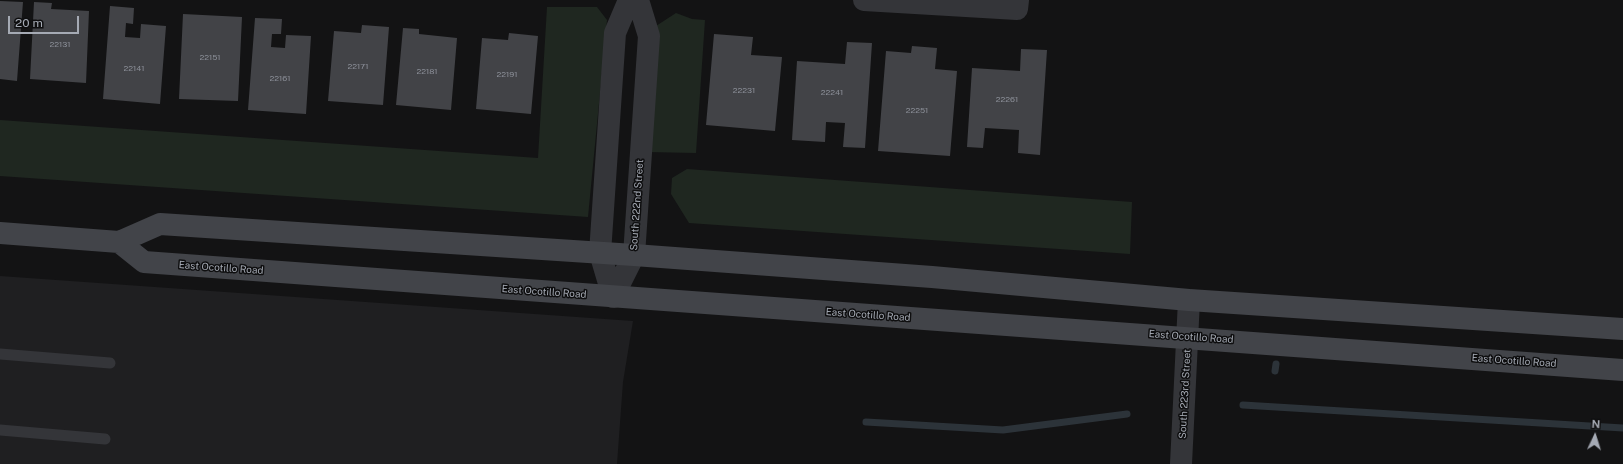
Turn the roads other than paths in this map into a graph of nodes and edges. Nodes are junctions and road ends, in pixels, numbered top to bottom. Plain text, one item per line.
1 (629, 0) edge
2 (638, 0) edge
3 (864, 0) edge
4 (1017, 4) edge
5 (0, 234) edge
6 (119, 242) junction
7 (600, 253) junction
8 (634, 255) junction
9 (613, 297) junction
10 (1189, 300) junction
11 (1623, 329) edge
12 (1187, 337) junction
13 (0, 354) edge
14 (110, 363) dead end
15 (1623, 370) edge
16 (0, 430) edge
17 (105, 439) dead end
18 (1182, 464) edge

1 - 7 street
2 - 8 street, South 222nd Street
3 - 4 street
5 - 6 main road
6 - 7 main road
6 - 9 main road, East Ocotillo Road
7 - 8 main road
7 - 9 street
8 - 9 street, South 222nd Street
8 - 10 main road
9 - 12 main road, East Ocotillo Road
10 - 11 main road
10 - 12 street, South 223rd Street
12 - 15 main road, East Ocotillo Road
12 - 18 street, South 223rd Street
13 - 14 lane
16 - 17 lane

